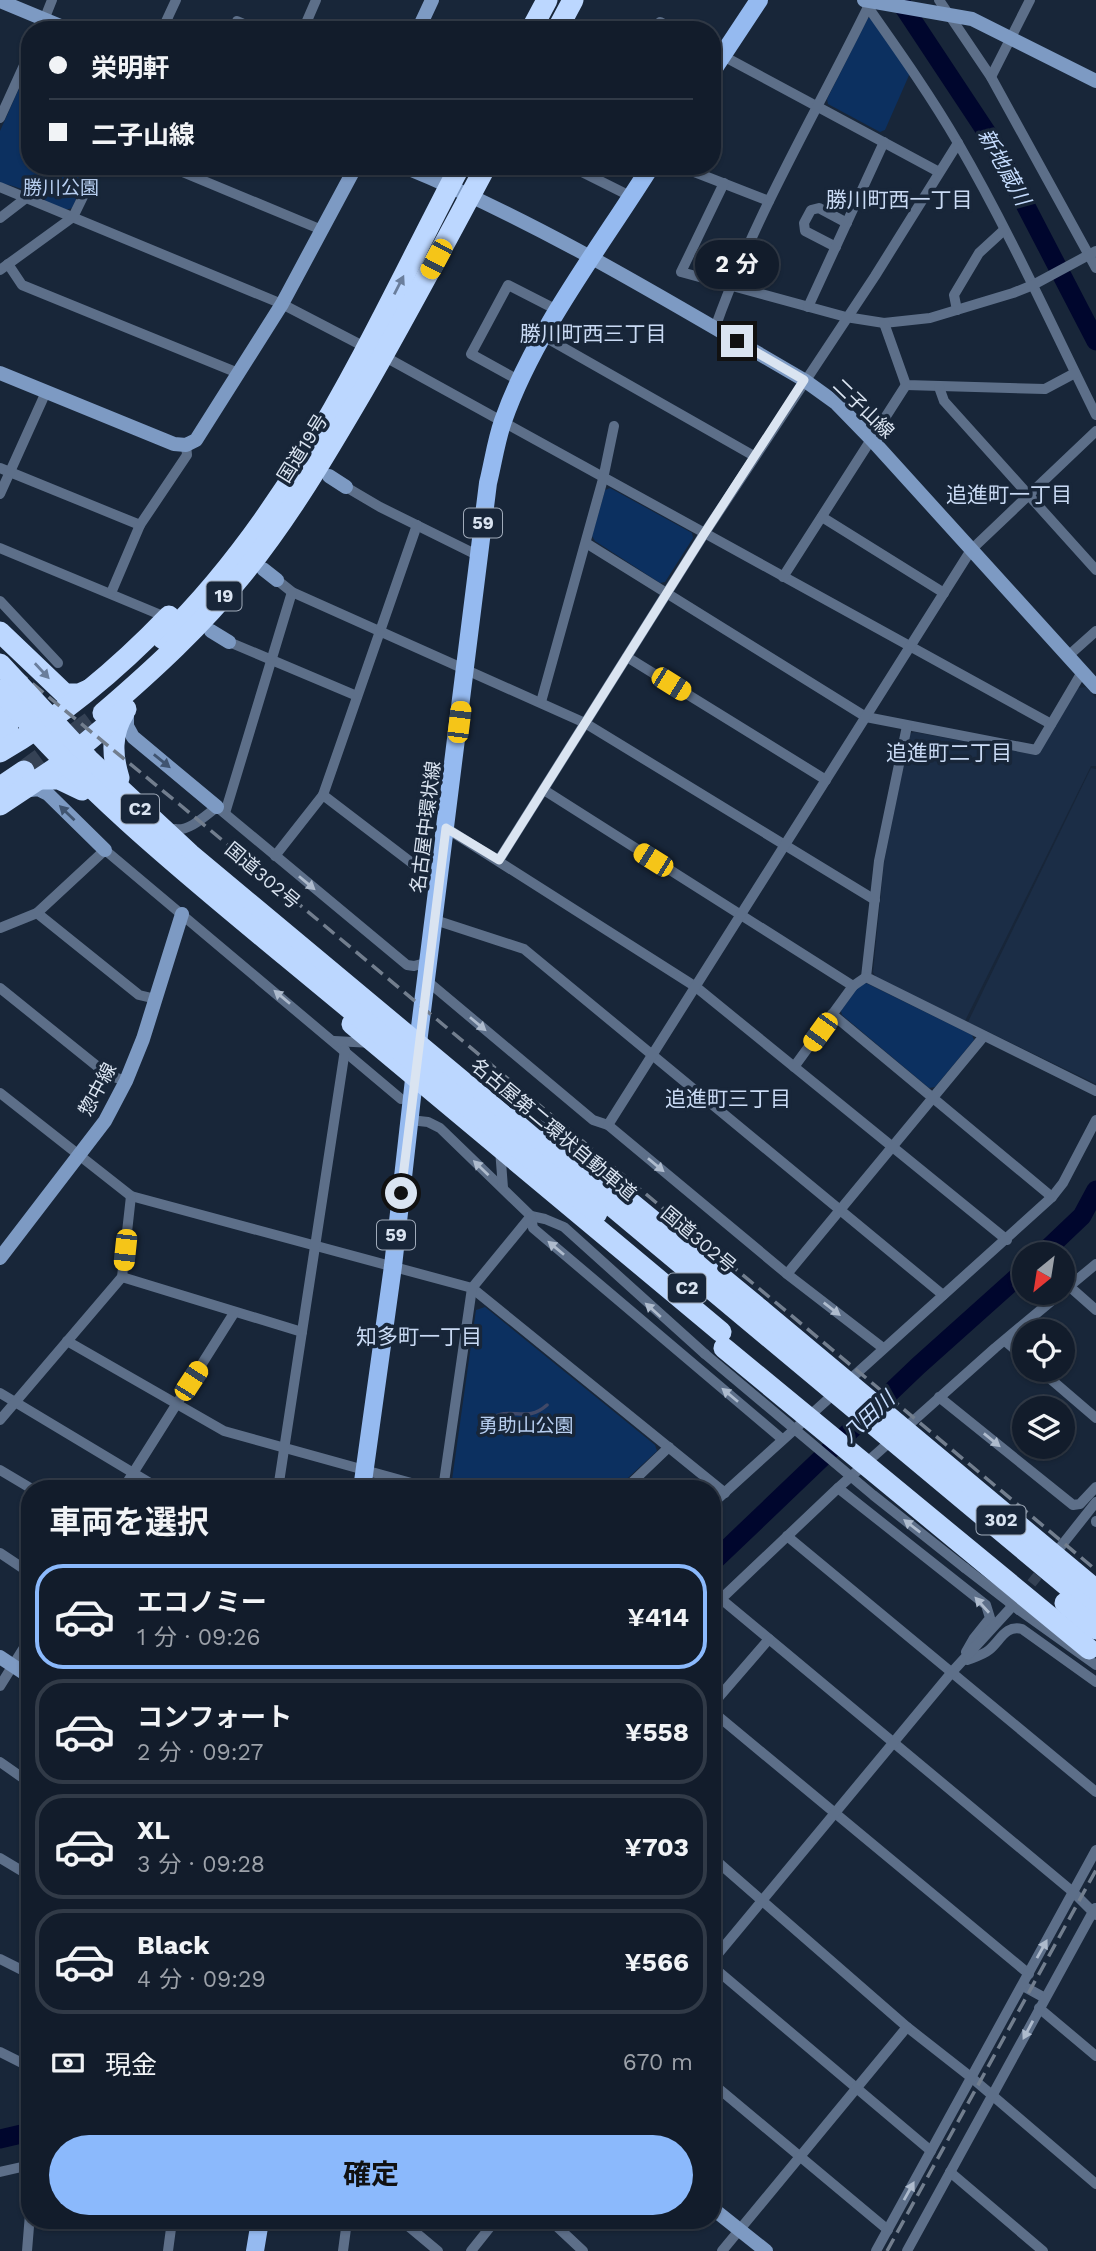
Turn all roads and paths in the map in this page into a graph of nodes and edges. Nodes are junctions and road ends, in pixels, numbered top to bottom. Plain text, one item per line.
1 (52, 0) edge
2 (176, 0) edge
3 (316, 0) edge
4 (432, 0) edge
5 (547, 0) edge
6 (573, 0) edge
7 (759, 0) edge
8 (1030, 0) edge
9 (0, 1) edge
10 (867, 2) edge
11 (943, 9) edge
12 (37, 21) edge
13 (43, 21) edge
14 (166, 21) edge
15 (307, 21) edge
16 (422, 21) edge
17 (536, 21) edge
18 (562, 21) edge
19 (1011, 39) junction
20 (721, 52) edge
21 (721, 61) edge
22 (21, 67) edge
23 (991, 77) junction
24 (1096, 81) edge
25 (5, 94) edge
26 (819, 106) junction
27 (0, 118) edge
28 (884, 142) junction
29 (958, 143) junction
30 (939, 172) junction
31 (94, 175) edge
32 (190, 175) edge
33 (351, 175) edge
34 (424, 175) edge
35 (456, 175) edge
36 (481, 175) edge
37 (588, 175) edge
38 (645, 175) edge
39 (703, 175) edge
40 (724, 183) junction
41 (450, 186) junction
42 (0, 187) edge
43 (470, 196) junction
44 (632, 197) junction
45 (26, 198) junction
46 (769, 201) junction
47 (73, 217) junction
48 (0, 218) edge
49 (847, 223) junction
50 (321, 230) junction
51 (1004, 230) junction
52 (836, 247) junction
53 (1093, 253) edge
54 (592, 258) junction
55 (4, 267) edge
56 (1096, 268) edge
57 (1033, 285) junction
58 (730, 287) junction
59 (282, 304) junction
60 (808, 307) junction
61 (957, 310) junction
62 (559, 311) junction
63 (394, 317) junction
64 (846, 317) junction
65 (884, 323) junction
66 (715, 328) junction
67 (543, 336) junction
68 (361, 345) junction
69 (389, 359) junction
70 (0, 373) edge
71 (238, 373) junction
72 (1075, 373) junction
73 (804, 380) junction
74 (520, 381) junction
75 (906, 386) junction
76 (939, 387) junction
77 (46, 392) junction
78 (1096, 415) edge
79 (503, 422) junction
80 (614, 426) dead end
81 (1096, 431) edge
82 (872, 440) junction
83 (186, 445) junction
84 (754, 456) junction
85 (5, 470) edge
86 (603, 479) junction
87 (338, 481) junction
88 (0, 494) edge
89 (1030, 497) junction
90 (822, 517) junction
91 (140, 525) junction
92 (417, 525) junction
93 (704, 534) junction
94 (586, 542) junction
95 (0, 548) edge
96 (971, 550) junction
97 (479, 556) junction
98 (1096, 570) edge
99 (270, 575) junction
100 (783, 577) junction
101 (292, 592) junction
102 (111, 593) junction
103 (667, 593) junction
104 (944, 593) junction
105 (0, 601) edge
106 (168, 618) junction
107 (380, 631) junction
108 (1096, 631) edge
109 (0, 632) edge
110 (220, 636) junction
111 (909, 646) junction
112 (0, 651) edge
113 (1068, 656) junction
114 (627, 657) junction
115 (271, 658) junction
116 (58, 663) dead end
117 (0, 664) edge
118 (466, 669) junction
119 (1082, 672) junction
120 (0, 676) edge
121 (1096, 687) edge
122 (357, 696) junction
123 (1, 701) edge
124 (541, 702) junction
125 (105, 707) junction
126 (866, 717) junction
127 (585, 723) junction
128 (1051, 724) junction
129 (906, 726) junction
130 (53, 738) junction
131 (14, 768) edge
132 (119, 778) junction
133 (826, 780) junction
134 (0, 787) edge
135 (82, 790) junction
136 (544, 790) junction
137 (323, 795) junction
138 (0, 805) edge
139 (221, 810) junction
140 (446, 828) junction
141 (175, 830) junction
142 (785, 845) junction
143 (106, 850) junction
144 (275, 856) junction
145 (499, 860) junction
146 (440, 878) junction
147 (875, 900) junction
148 (37, 914) junction
149 (183, 914) junction
150 (741, 916) junction
151 (435, 920) junction
152 (0, 928) edge
153 (427, 971) junction
154 (866, 977) junction
155 (853, 986) junction
156 (696, 987) junction
157 (0, 988) edge
158 (156, 999) junction
159 (832, 1014) junction
160 (419, 1035) junction
161 (984, 1036) junction
162 (334, 1041) junction
163 (375, 1043) junction
164 (345, 1050) junction
165 (653, 1055) junction
166 (794, 1067) junction
167 (416, 1077) junction
168 (126, 1080) junction
169 (1096, 1091) edge
170 (933, 1096) junction
171 (2, 1098) edge
172 (401, 1099) dead end
173 (410, 1120) junction
174 (1096, 1120) edge
175 (608, 1125) junction
176 (892, 1145) junction
177 (500, 1148) junction
178 (79, 1156) junction
179 (505, 1191) junction
180 (131, 1196) junction
181 (1052, 1197) junction
182 (840, 1210) junction
183 (531, 1216) junction
184 (1007, 1240) junction
185 (314, 1244) junction
186 (0, 1258) edge
187 (1096, 1264) edge
188 (393, 1266) junction
189 (787, 1274) junction
190 (122, 1277) junction
191 (1075, 1283) edge
192 (472, 1288) junction
193 (1075, 1291) edge
194 (943, 1295) junction
195 (1047, 1306) edge
196 (1096, 1310) edge
197 (234, 1313) junction
198 (758, 1313) junction
199 (302, 1332) junction
200 (66, 1341) junction
201 (1005, 1341) junction
202 (717, 1345) junction
203 (1012, 1347) edge
204 (883, 1348) junction
205 (1054, 1382) edge
206 (0, 1394) edge
207 (939, 1397) junction
208 (14, 1404) junction
209 (176, 1404) junction
210 (1096, 1418) edge
211 (0, 1420) edge
212 (782, 1439) junction
213 (669, 1447) junction
214 (284, 1449) junction
215 (0, 1471) edge
216 (365, 1471) junction
217 (133, 1473) junction
218 (129, 1480) edge
219 (145, 1480) edge
220 (279, 1480) edge
221 (364, 1480) edge
222 (399, 1480) edge
223 (444, 1480) edge
224 (634, 1480) edge
225 (709, 1480) edge
226 (21, 1483) edge
227 (1096, 1487) edge
228 (838, 1488) junction
229 (721, 1490) edge
230 (725, 1493) junction
231 (721, 1496) edge
232 (1096, 1502) edge
233 (787, 1535) junction
234 (1058, 1550) dead end
235 (0, 1553) edge
236 (21, 1567) edge
237 (1096, 1590) edge
238 (1096, 1599) edge
239 (1015, 1600) junction
240 (1096, 1610) edge
241 (1059, 1612) junction
242 (1096, 1629) edge
243 (768, 1639) junction
244 (1096, 1643) edge
245 (1067, 1644) junction
246 (21, 1647) edge
247 (1096, 1654) edge
248 (6, 1661) edge
249 (962, 1661) junction
250 (1096, 1665) edge
251 (21, 1671) edge
252 (953, 1672) junction
253 (1096, 1682) edge
254 (0, 1686) edge
255 (721, 1694) edge
256 (721, 1718) edge
257 (893, 1742) junction
258 (0, 1762) edge
259 (21, 1777) edge
260 (1096, 1792) edge
261 (835, 1813) junction
262 (1096, 1850) edge
263 (0, 1858) edge
264 (721, 1865) edge
265 (21, 1871) edge
266 (1073, 1892) junction
267 (762, 1899) junction
268 (1095, 1911) edge
269 (721, 1950) edge
270 (0, 1959) edge
271 (21, 1970) edge
272 (1029, 1973) junction
273 (721, 1974) edge
274 (1023, 1986) junction
275 (1042, 2003) junction
276 (907, 2027) junction
277 (0, 2052) edge
278 (1096, 2056) edge
279 (21, 2062) edge
280 (972, 2078) junction
281 (856, 2089) junction
282 (721, 2091) edge
283 (991, 2097) junction
284 (931, 2151) junction
285 (800, 2157) junction
286 (21, 2167) edge
287 (0, 2172) edge
288 (950, 2172) junction
289 (1096, 2184) edge
290 (721, 2215) edge
291 (29, 2229) edge
292 (171, 2229) edge
293 (259, 2229) edge
294 (346, 2229) edge
295 (411, 2229) edge
296 (489, 2229) edge
297 (560, 2229) edge
298 (739, 2230) junction
299 (888, 2231) junction
300 (27, 2251) edge
301 (168, 2251) edge
302 (255, 2251) edge
303 (343, 2251) edge
304 (438, 2251) edge
305 (471, 2251) edge
306 (583, 2251) edge
307 (722, 2251) edge
308 (766, 2251) edge
309 (876, 2251) edge
310 (906, 2251) edge
311 (1043, 2251) edge

1 - 13 street
2 - 14 street
3 - 15 street
4 - 16 street
5 - 17 highway
6 - 18 highway
7 - 20 main road
8 - 19 street
9 - 12 street
10 - 11 street
10 - 26 street
10 - 29 street
11 - 19 street
11 - 23 street
19 - 23 street
19 - 24 street
21 - 26 street
22 - 25 street
23 - 53 street
25 - 27 street
26 - 28 street
26 - 46 street
28 - 30 street
28 - 49 street
29 - 30 street
29 - 51 street
30 - 64 street
31 - 47 street
32 - 50 street
33 - 50 street
34 - 41 street, 二子山線
35 - 41 highway, 国道19号 / 19
36 - 43 highway, 国道19号 / 19
37 - 44 street
38 - 44 main road, 名古屋中環状線 / 59
39 - 40 street
40 - 46 street
40 - 58 street
41 - 43 street, 二子山線
63 -> 41 highway, 国道19号 / 19
42 - 45 street
43 - 54 street, 二子山線
43 - 63 highway, 国道19号 / 19
44 - 54 main road, 名古屋中環状線 / 59
45 - 47 street
45 - 48 street
46 - 58 street
47 - 55 street
47 - 59 street
49 - 52 street
49 - 52 street
50 - 59 street
51 - 57 street
51 - 61 street
52 - 60 street
53 - 56 street
53 - 57 street
54 - 62 main road, 名古屋中環状線 / 59
54 - 66 street, 二子山線
55 - 71 street
57 - 61 street
57 - 72 street
58 - 60 street
58 - 66 street
59 - 68 street
59 - 71 street
60 - 64 street
61 - 65 street
62 - 67 main road, 名古屋中環状線 / 59
62 - 74 street
63 - 68 highway
63 - 69 highway
63 - 125 highway, 国道19号 / 19
64 - 65 street
64 - 73 street
65 - 75 street
66 - 73 street, 二子山線
67 - 74 main road, 名古屋中環状線 / 59
67 - 84 street
68 - 106 highway
69 - 79 street
69 - 87 highway
70 - 77 street
71 - 83 street
72 - 76 street
72 - 78 street
73 - 82 street, 二子山線
73 - 84 street
74 - 79 main road, 名古屋中環状線 / 59
75 - 76 street
75 - 82 street
76 - 89 street
77 - 83 street
77 - 85 street
79 - 86 street
79 - 97 main road, 名古屋中環状線 / 59
80 - 86 street
81 - 89 street
82 - 90 street
82 - 96 street, 二子山線
83 - 91 street
84 - 93 street
85 - 88 street
85 - 91 street
86 - 93 street
86 - 94 street
87 - 92 street
87 - 99 highway
89 - 96 street
89 - 98 street
90 - 100 street
90 - 104 street
91 - 102 street
92 - 97 street
92 - 107 street
93 - 100 street
93 - 103 street
94 - 103 street
94 - 124 street
95 - 102 street
96 - 104 street
96 - 113 street, 二子山線
97 - 118 main road, 名古屋中環状線 / 59
99 - 101 street
99 - 110 highway
100 - 111 street
101 - 107 street
101 - 115 street
102 - 106 street
103 - 114 street
103 - 126 street
104 - 111 street
105 - 116 street
106 - 125 highway
107 - 118 street
107 - 122 street
108 - 113 street
109 -> 125 highway
110 - 115 street
110 - 125 highway
111 - 126 street
111 - 128 street
112 - 130 highway, 国道302号
113 - 119 street, 二子山線
114 - 127 street
114 - 133 street
115 - 122 street
115 - 139 street
117 - 240 highway, 名古屋第二環状自動車道 / C2, bridge
118 - 124 street
118 - 140 main road, 名古屋中環状線 / 59
119 - 121 street, 二子山線
119 - 128 street
120 - 130 highway
122 - 137 street
123 - 130 highway, 国道302号
123 - 131 highway
123 - 242 highway, 名古屋第二環状自動車道 / C2, bridge
124 - 127 street
125 - 130 highway
125 - 130 highway
125 - 132 highway
125 -> 139 street
126 - 129 street
126 - 133 street
127 - 136 street
127 - 142 street
128 - 129 street
129 - 147 street
130 - 131 highway
130 - 131 highway
130 - 132 highway, 国道302号
130 - 135 highway, 国道302号
131 - 134 highway
131 - 135 highway
131 - 138 highway
143 -> 131 street
132 - 141 highway, 国道302号
133 - 142 street
135 - 163 highway, 国道302号
136 - 145 street
136 - 150 street
137 - 144 street
137 - 146 street
139 - 141 street
139 - 144 street
140 - 145 street
140 - 146 main road, 名古屋中環状線 / 59
141 - 160 highway, 国道302号
142 - 147 street
142 - 150 street
143 - 148 street
143 - 149 street
144 -> 153 street
145 - 156 street
146 - 151 main road, 名古屋中環状線 / 59
147 - 154 street
148 - 152 street
148 - 158 street
149 - 158 street, 惣中線
162 -> 149 street
150 - 155 street
150 - 156 street
151 - 153 main road, 名古屋中環状線 / 59
151 - 165 street
153 - 160 main road, 名古屋中環状線 / 59
153 -> 175 street
154 - 155 street
154 - 161 street
155 - 159 street
156 - 165 street
156 - 166 street
157 - 168 street
158 - 168 street, 惣中線
159 - 166 street
159 - 170 street
160 - 167 main road, 名古屋中環状線 / 59
160 - 198 highway, 国道302号
161 - 169 street
161 - 170 street
162 - 163 street
162 - 164 street
163 - 167 highway, 国道302号
164 - 172 street
164 - 185 street
165 - 175 street
165 - 182 street
166 - 176 street
167 - 173 main road, 名古屋中環状線 / 59
167 - 177 highway, 国道302号
168 - 178 street, 惣中線
170 - 176 street
170 - 181 street
171 - 178 street
179 -> 173 street
173 - 188 main road, 名古屋中環状線 / 59
174 - 181 street
175 -> 189 street
176 - 182 street
176 - 184 street
177 - 179 street
177 - 202 highway, 国道302号
178 - 180 street
178 - 186 street, 惣中線
179 - 183 street
180 - 185 street
180 - 190 street
181 - 184 street
182 - 189 street
182 - 194 street
183 - 192 street
202 -> 183 street
212 -> 183 street
184 - 194 street
185 - 188 street
185 - 199 street
187 - 191 street
188 - 192 street
188 - 216 main road, 名古屋中環状線 / 59
189 -> 204 street
190 - 197 street
190 - 200 street
192 - 213 street
192 - 223 street
193 - 196 street
194 - 204 street
195 - 201 street
197 - 199 street
197 - 209 street
198 - 237 highway, bridge
198 - 238 highway, 302
199 - 214 street
200 - 208 street
200 - 209 street
201 - 203 street
201 - 207 street
239 -> 202 street, bridge
202 - 241 highway, 302
202 - 247 highway, bridge
204 - 212 street
205 - 210 street
206 - 208 street
207 -> 227 street
207 - 228 street
208 - 211 street
208 - 217 street
209 - 214 street
209 - 217 street
212 - 230 street
213 - 224 street
213 - 225 street
214 - 216 street
214 - 220 street
215 - 226 street
216 - 221 main road, 名古屋中環状線 / 59
216 - 222 street
217 - 218 street
217 - 219 street
228 - 233 street
249 -> 228 street
229 - 230 street
230 - 231 street
232 - 234 street
233 - 243 street
233 - 252 street
235 - 236 street
239 - 245 street, bridge
239 - 249 street
241 - 244 highway, 302
241 - 245 street
243 - 255 street
243 - 257 street
245 - 250 street
246 - 248 street
248 - 251 street
248 - 254 street
249 - 252 street
249 - 253 street
252 - 257 street
252 - 260 street
256 - 261 street
257 - 261 street
257 - 266 street
258 - 259 street
261 - 267 street
261 - 272 street
262 - 266 street
263 - 265 street
264 - 267 street
266 - 268 street
272 -> 266 street
267 - 269 street
267 - 276 street
268 - 275 street
270 - 271 street
272 - 274 street
273 - 281 street
274 - 275 street
274 - 280 street
275 - 278 street
275 -> 283 street
276 - 280 street
276 - 281 street
277 - 279 street
280 - 283 street
280 - 284 street
281 - 284 street
281 - 285 street
282 - 285 street
283 - 288 street
283 - 289 street
299 -> 284 street
285 - 298 street
285 - 299 street
286 - 287 street
288 - 310 street
288 - 311 street
290 - 298 street
291 - 300 street
292 - 301 street
293 - 302 main road
294 - 303 street
295 - 304 street
296 - 305 street
297 - 306 street
298 - 307 street
298 - 308 street
299 - 309 street

